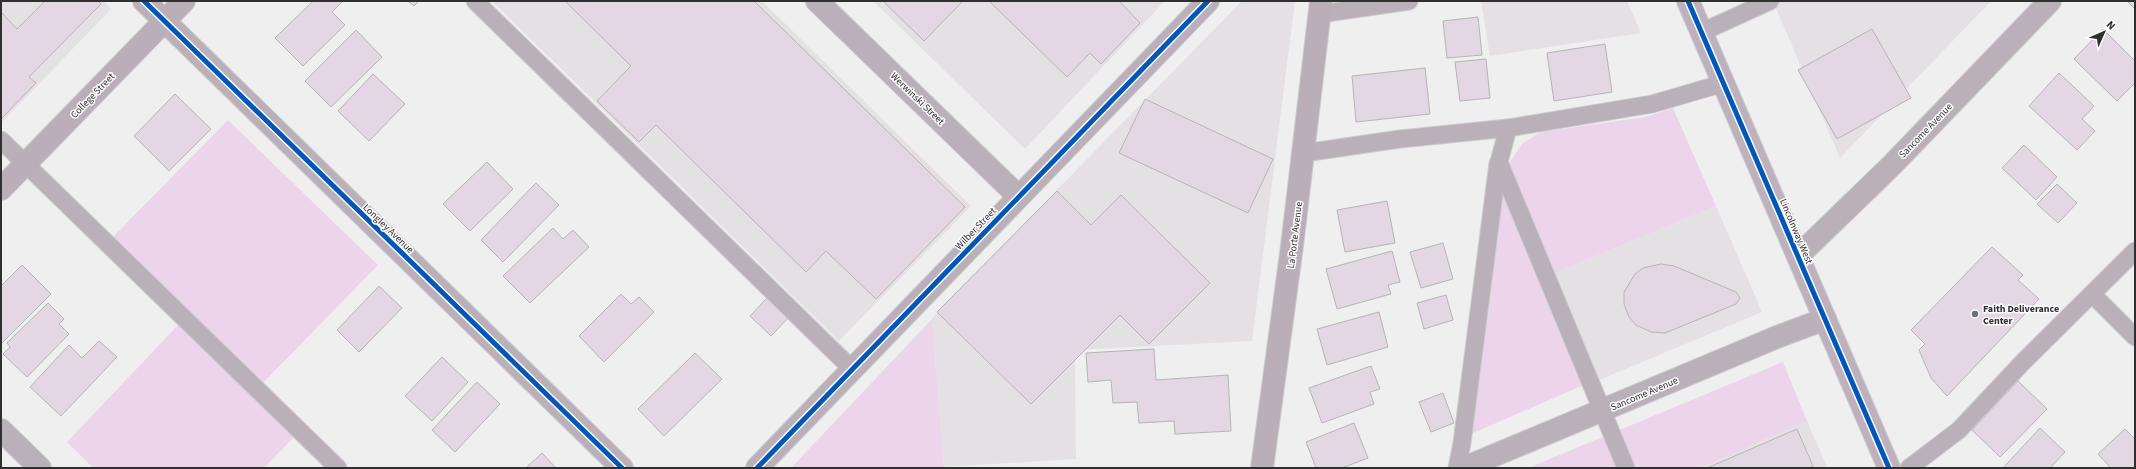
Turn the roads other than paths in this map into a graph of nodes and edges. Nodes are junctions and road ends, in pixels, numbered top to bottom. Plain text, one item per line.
1 (144, 1) edge
2 (184, 1) edge
3 (475, 1) edge
4 (817, 1) edge
5 (1208, 1) edge
6 (1409, 1) edge
7 (1688, 1) edge
8 (1770, 1) edge
9 (2050, 1) edge
10 (1321, 7) edge
11 (164, 21) junction
12 (1702, 32) junction
13 (1724, 84) junction
14 (1508, 128) junction
15 (1, 140) edge
16 (1304, 153) junction
17 (1499, 162) junction
18 (25, 164) junction
19 (1, 189) edge
20 (1018, 196) junction
21 (2135, 251) edge
22 (1798, 256) junction
23 (2092, 294) junction
24 (1825, 319) junction
25 (2135, 337) edge
26 (852, 369) junction
27 (1601, 411) junction
28 (1, 430) edge
29 (40, 468) edge
30 (338, 468) edge
31 (622, 468) edge
32 (757, 468) edge
33 (1262, 468) edge
34 (1457, 468) edge
35 (1464, 468) edge
36 (1626, 468) edge
37 (1889, 468) edge
38 (1908, 468) edge

1 - 11 street, Longley Avenue
2 - 11 street, College Street
3 - 26 lane
4 - 20 street, Werwinski Street
5 - 20 street, Wilber Street
6 - 10 lane
7 - 12 main road, Lincolnway West
8 - 12 lane
9 - 22 street, Sancome Avenue
10 - 16 street, La Porte Avenue
11 - 18 street, College Street
11 - 31 street, Longley Avenue
12 - 13 main road, Lincolnway West
13 - 14 lane
13 - 22 main road, Lincolnway West
14 - 16 lane
14 - 17 lane
15 - 18 lane
16 - 33 street, La Porte Avenue
17 - 27 lane
17 - 34 lane
18 - 19 street, College Street
18 - 30 lane
20 - 26 street, Wilber Street
21 - 23 lane
22 - 24 main road, Lincolnway West
23 - 25 lane
23 - 38 lane
24 - 27 street, Sancome Avenue
24 - 37 main road, Lincolnway West
26 - 32 street, Wilber Street
27 - 35 street, Sancome Avenue
27 - 36 lane
28 - 29 street

